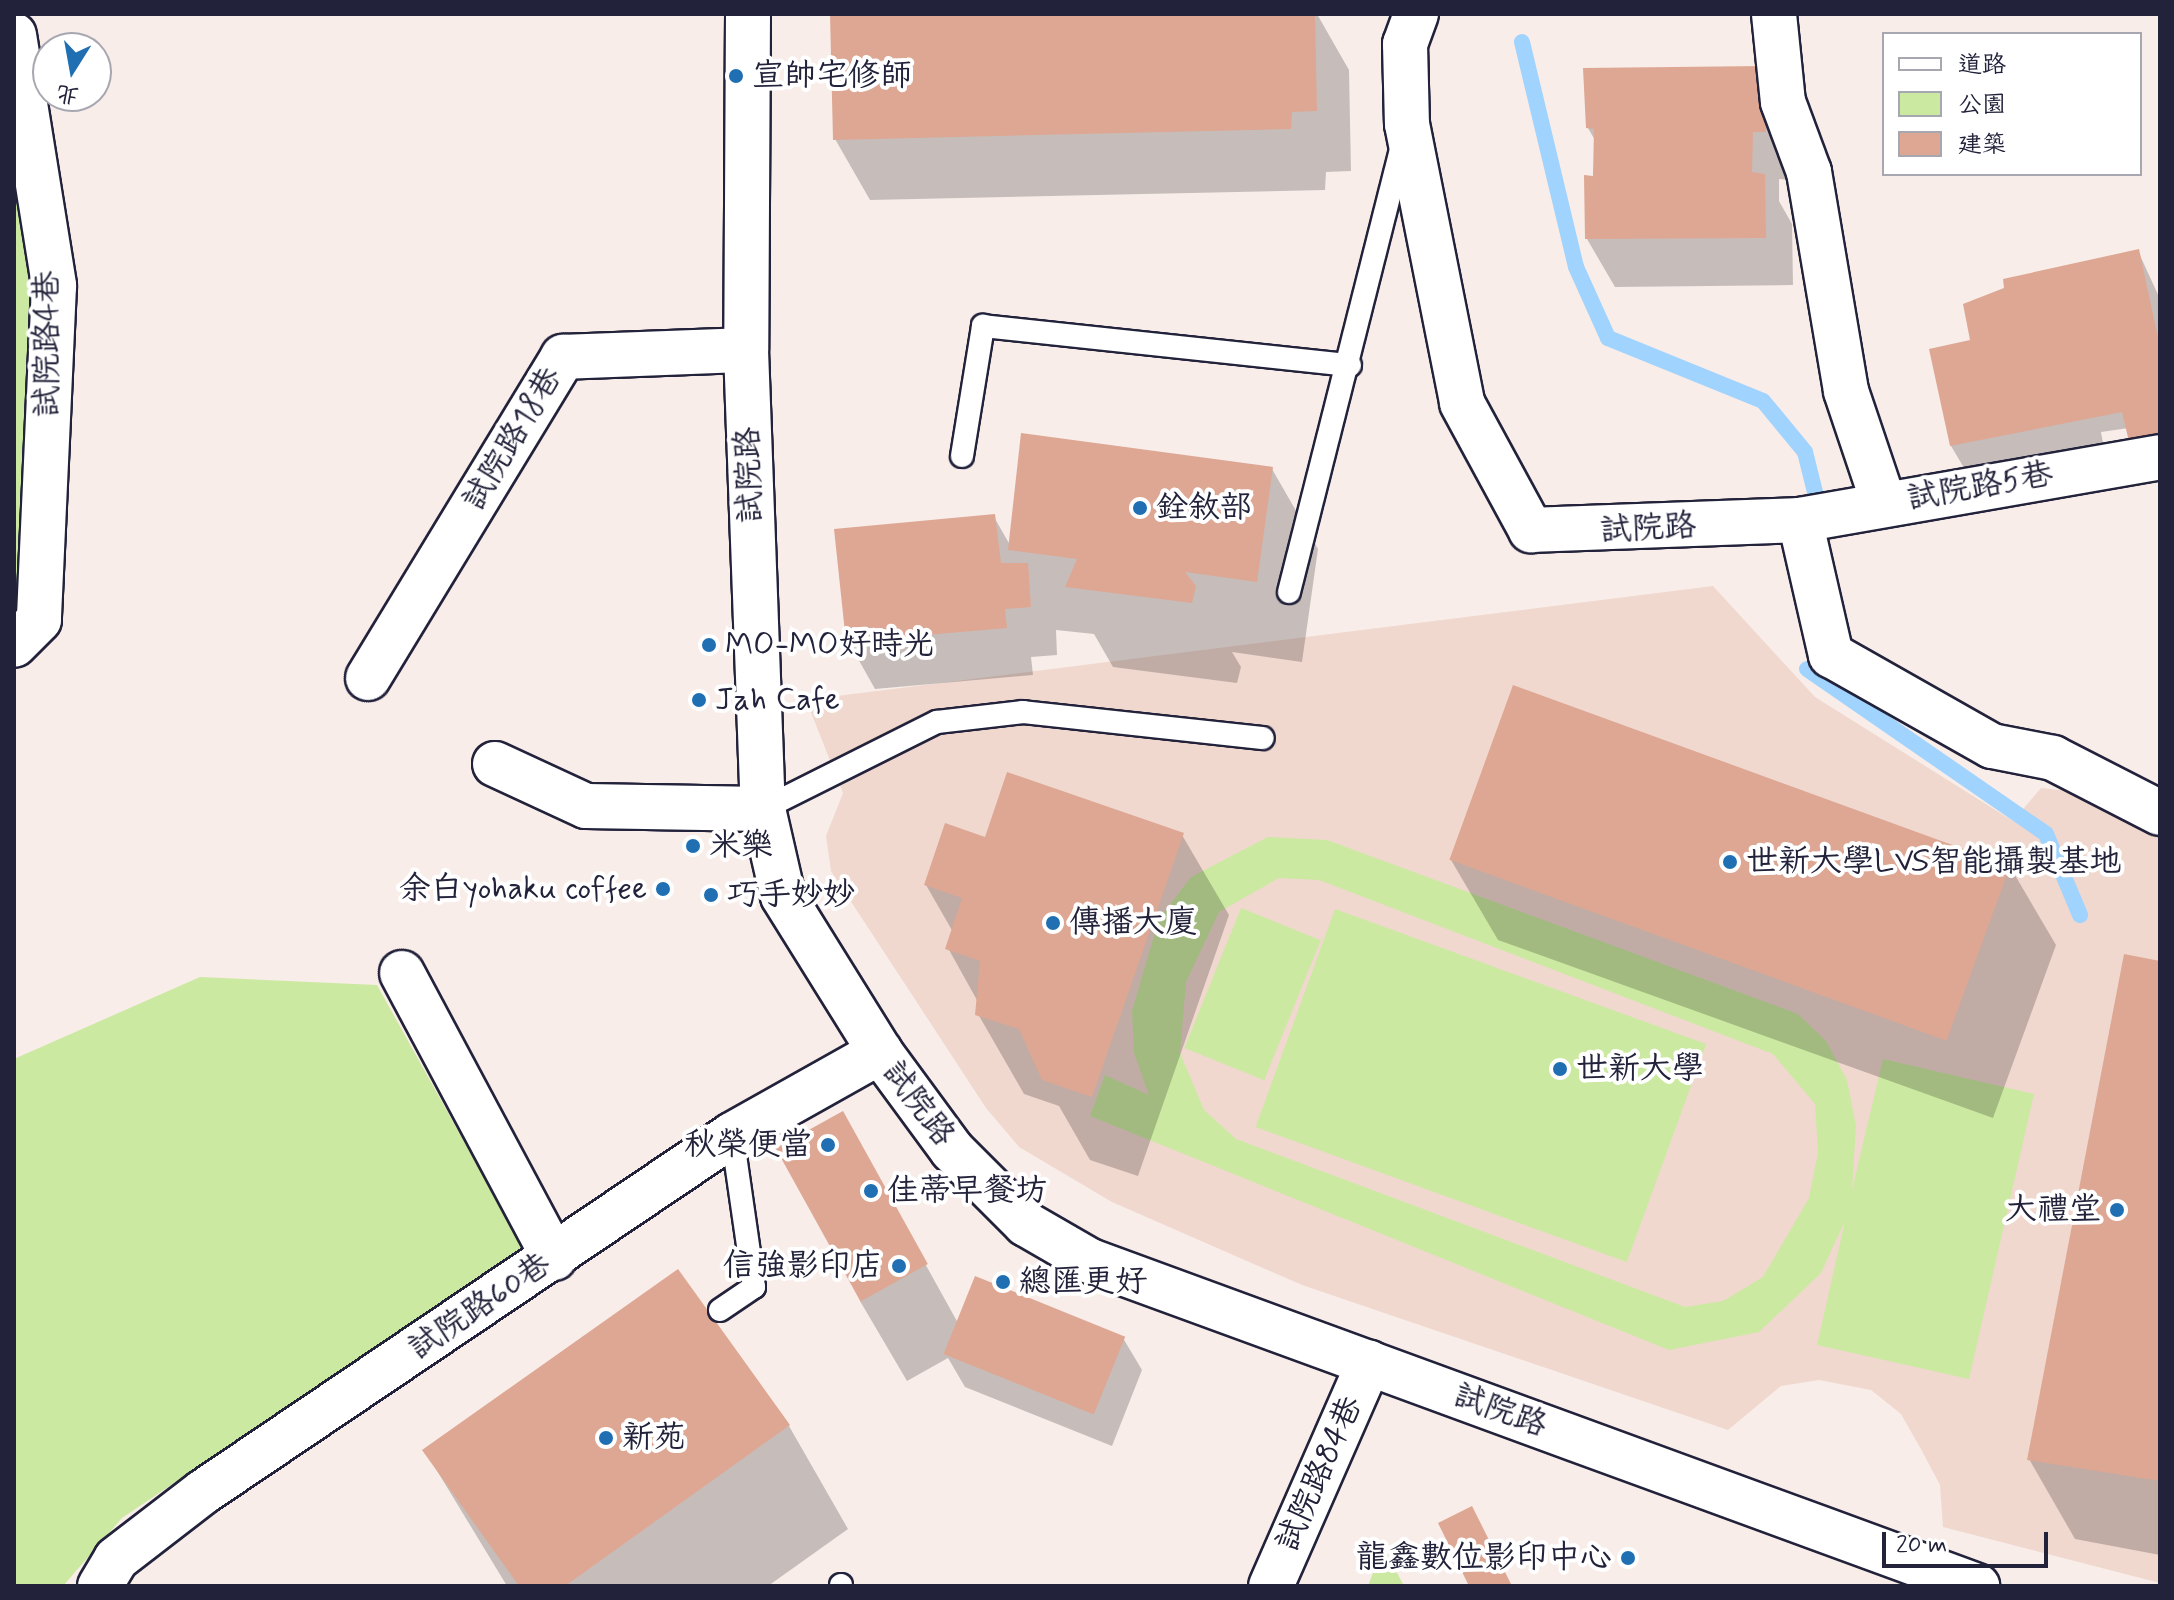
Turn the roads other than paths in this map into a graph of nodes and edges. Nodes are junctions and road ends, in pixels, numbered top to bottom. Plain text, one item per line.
1 (748, 14) edge
2 (1416, 14) edge
3 (1774, 14) edge
4 (14, 35) edge
5 (18, 111) edge
6 (1407, 124) junction
7 (746, 350) junction
8 (1350, 365) junction
9 (962, 456) dead end
10 (2160, 457) edge
11 (1884, 504) junction
12 (1800, 520) junction
13 (1289, 592) dead end
14 (14, 645) edge
15 (368, 678) dead end
16 (1263, 738) dead end
17 (495, 764) dead end
18 (763, 809) junction
19 (2160, 813) edge
20 (402, 973) dead end
21 (880, 1052) junction
22 (732, 1135) junction
23 (554, 1258) junction
24 (720, 1310) dead end
25 (1369, 1363) junction
26 (100, 1586) edge
27 (1271, 1586) edge
28 (1977, 1586) edge

1 - 7 street, 試院路
2 - 6 street, 試院路
3 - 11 street
4 - 5 street, 試院路4巷
5 - 14 street, 試院路4巷
6 - 8 lane
6 - 12 street, 試院路
7 - 15 street, 試院路18巷
7 - 18 street, 試院路
8 - 9 lane
8 - 13 lane
10 - 11 street, 試院路5巷
11 - 12 street, 試院路5巷
12 - 19 street
16 - 18 lane
17 - 18 street
18 - 21 street, 試院路
20 - 23 street
21 - 22 street, 試院路60巷
21 - 25 street, 試院路
22 - 23 street, 試院路60巷
22 - 24 lane
23 - 26 street, 試院路60巷
25 - 27 street, 試院路84巷
25 - 28 street, 試院路

